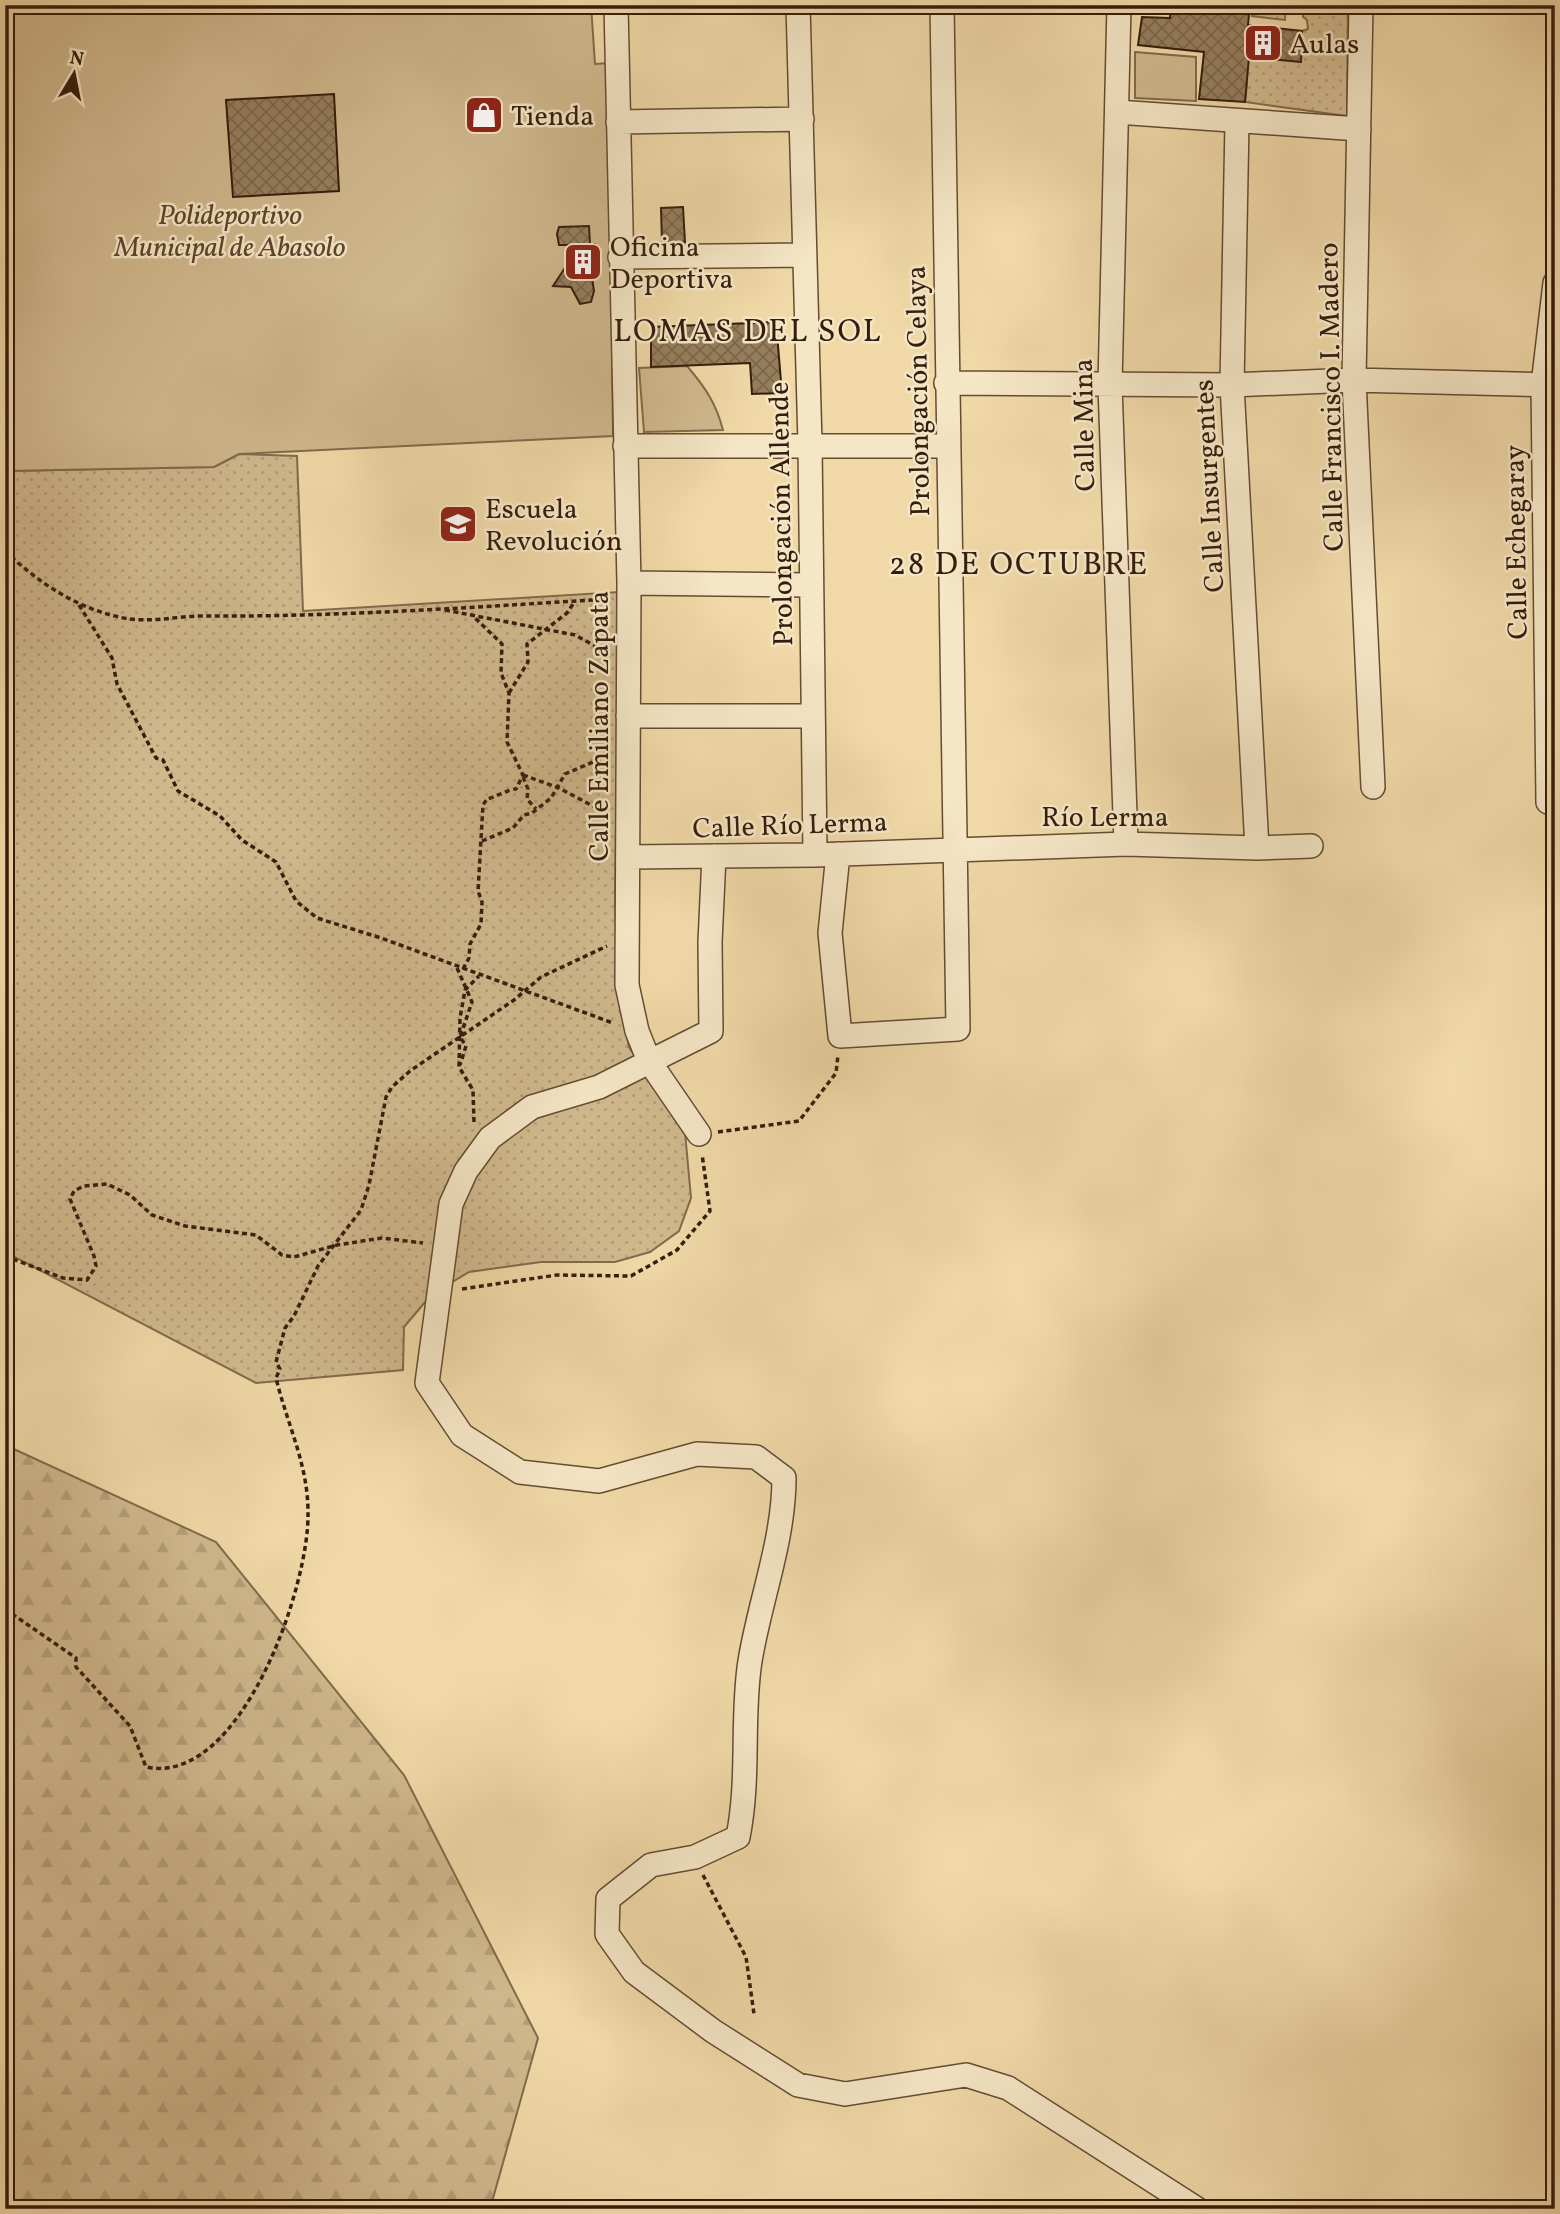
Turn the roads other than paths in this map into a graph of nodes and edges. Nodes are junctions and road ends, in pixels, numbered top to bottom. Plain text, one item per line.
1 (616, 5) edge
2 (798, 5) edge
3 (942, 5) edge
4 (1119, 5) edge
5 (1361, 5) edge
6 (1118, 112) junction
7 (802, 119) junction
8 (618, 122) junction
9 (1237, 122) junction
10 (1359, 129) junction
11 (804, 255) junction
12 (620, 257) junction
13 (1555, 283) edge
14 (1354, 380) junction
15 (946, 383) junction
16 (1232, 385) junction
17 (1549, 385) edge
18 (1110, 386) junction
19 (810, 444) junction
20 (625, 446) junction
21 (947, 446) junction
22 (810, 586) junction
23 (629, 589) junction
24 (628, 716) junction
25 (813, 716) junction
26 (1374, 787) dead end
27 (1548, 802) dead end
28 (1126, 844) junction
29 (1311, 846) dead end
30 (954, 848) junction
31 (1257, 848) junction
32 (838, 854) junction
33 (815, 855) junction
34 (714, 856) junction
35 (628, 857) junction
36 (649, 1061) junction
37 (699, 1134) road end
38 (1197, 2209) edge

1 - 8 street, Calle Emiliano Zapata
2 - 7 street, Prolongación Allende
3 - 15 street, Prolongación Celaya
4 - 6 street, Calle Mina
5 - 10 street, Calle Francisco I. Madero
6 - 9 street
6 - 18 street, Calle Mina
7 - 8 street
7 - 11 street, Prolongación Allende
8 - 12 street, Calle Emiliano Zapata
9 - 10 street
9 - 16 street, Calle Insurgentes
10 - 14 street, Calle Francisco I. Madero
11 - 12 street
11 - 19 street, Prolongación Allende
12 - 20 street, Calle Emiliano Zapata
13 - 17 street, Calle Echegaray
14 - 16 street
14 - 17 street
14 - 26 street, Calle Francisco I. Madero
15 - 18 street
15 - 21 street, Prolongación Celaya
16 - 18 street
16 - 31 street, Calle Insurgentes
17 - 27 street, Calle Echegaray
18 - 28 street, Calle Mina
19 - 20 street
19 - 21 street
19 - 22 street, Prolongación Allende
20 - 23 street, Calle Emiliano Zapata
21 - 30 street, Prolongación Celaya
22 - 23 street
22 - 25 street, Prolongación Allende
23 - 24 street, Calle Emiliano Zapata
24 - 25 street
24 - 35 street, Calle Emiliano Zapata
25 - 33 street, Prolongación Allende
28 - 30 street, Río Lerma
28 - 31 street, Río Lerma
29 - 31 street, Río Lerma
30 - 32 street, Calle Río Lerma
30 - 32 street, Prolongación Celaya
32 - 33 street, Calle Río Lerma
33 - 34 street, Calle Río Lerma
34 - 35 street, Calle Río Lerma
34 - 36 street
35 - 36 street, Calle Emiliano Zapata
36 - 37 street, Calle Emiliano Zapata
36 - 38 street

